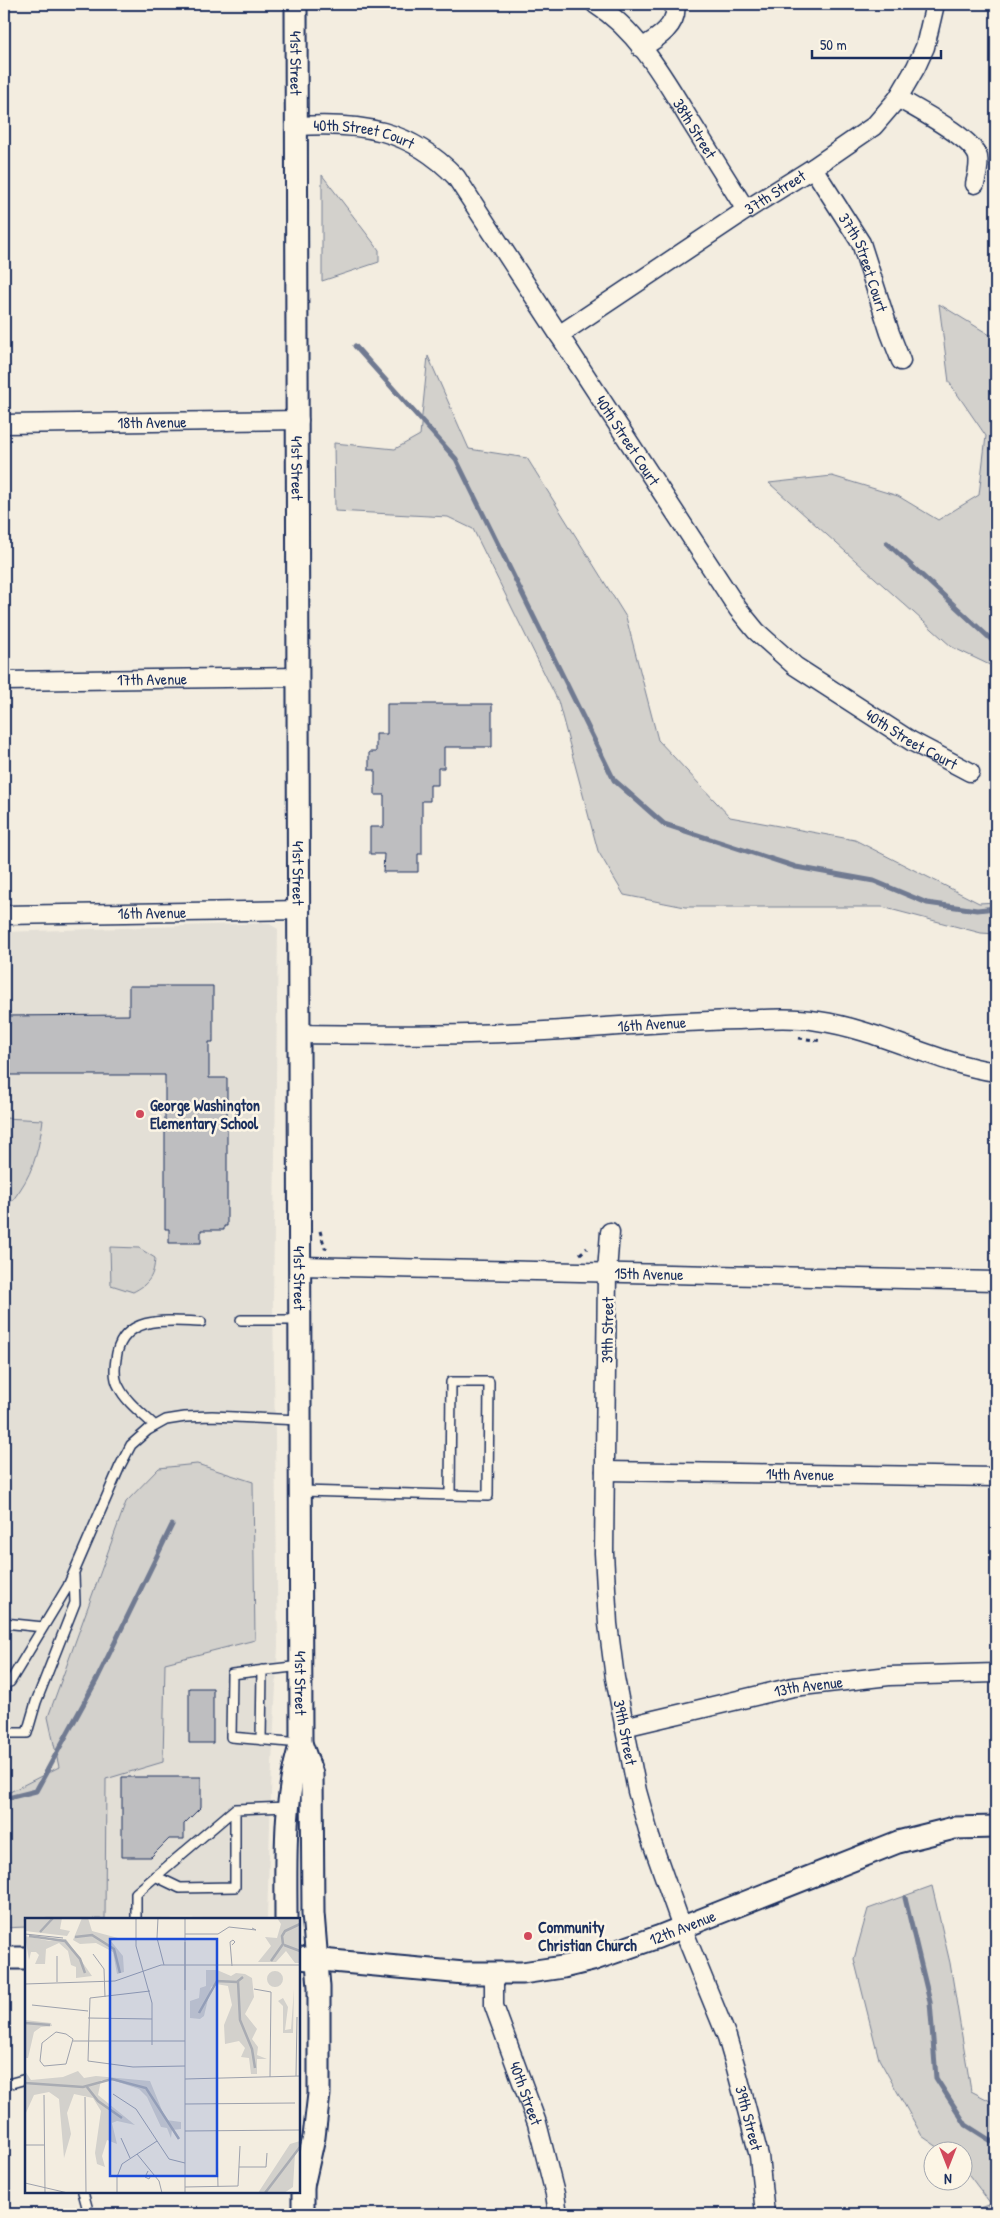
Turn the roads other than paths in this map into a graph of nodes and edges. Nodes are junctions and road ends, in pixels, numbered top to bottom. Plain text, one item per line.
1 (296, 4) edge
2 (595, 4) edge
3 (675, 4) edge
4 (935, 4) edge
5 (616, 11) edge
6 (641, 48) junction
7 (898, 98) junction
8 (297, 126) junction
9 (813, 168) junction
10 (975, 184) dead end
11 (746, 210) junction
12 (559, 335) junction
13 (901, 361) dead end
14 (299, 420) junction
15 (4, 424) edge
16 (299, 677) junction
17 (4, 680) edge
18 (970, 772) dead end
19 (300, 910) junction
20 (4, 915) edge
21 (300, 1034) junction
22 (996, 1072) edge
23 (610, 1232) dead end
24 (300, 1266) junction
25 (607, 1272) junction
26 (996, 1281) edge
27 (241, 1320) dead end
28 (300, 1320) junction
29 (201, 1322) dead end
30 (300, 1420) junction
31 (155, 1426) junction
32 (605, 1471) junction
33 (996, 1477) edge
34 (301, 1491) junction
35 (450, 1496) junction
36 (74, 1572) junction
37 (4, 1622) edge
38 (43, 1627) junction
39 (301, 1666) junction
40 (262, 1670) junction
41 (996, 1673) edge
42 (5, 1681) edge
43 (4, 1708) edge
44 (4, 1726) edge
45 (624, 1728) junction
46 (261, 1740) junction
47 (301, 1743) junction
48 (288, 1807) junction
49 (235, 1809) junction
50 (996, 1827) edge
51 (155, 1876) junction
52 (136, 1918) edge
53 (286, 1918) edge
54 (682, 1928) junction
55 (4, 1958) edge
56 (25, 1958) edge
57 (308, 1958) edge
58 (494, 1973) junction
59 (25, 2080) edge
60 (4, 2088) edge
61 (301, 2176) edge
62 (83, 2193) edge
63 (89, 2214) edge
64 (303, 2214) edge
65 (558, 2214) edge
66 (764, 2214) edge

1 - 8 street, 41st Street
2 - 5 street, 38th Street
3 - 6 street
4 - 7 street, 37th Street
5 - 6 street, 38th Street
6 - 11 street, 38th Street
7 - 9 street, 37th Street
7 - 10 street
8 - 12 street, 40th Street Court
8 - 14 street, 41st Street
9 - 11 street, 37th Street
9 - 13 street, 37th Street Court
11 - 12 street, 37th Street
12 - 18 street, 40th Street Court
14 - 15 street, 18th Avenue
14 - 16 street, 41st Street
16 - 17 street, 17th Avenue
16 - 19 street, 41st Street
19 - 20 street, 16th Avenue
19 - 21 street, 41st Street
21 - 22 street, 16th Avenue
21 - 24 street, 41st Street
23 - 25 street, 39th Street
24 - 25 street, 15th Avenue
24 - 28 street, 41st Street
25 - 26 street, 15th Avenue
25 - 32 street, 39th Street
27 - 28 lane
28 - 30 street, 41st Street
29 - 31 lane
30 - 31 lane
30 - 34 street, 41st Street
31 - 36 lane
32 - 33 street, 14th Avenue
32 - 45 street, 39th Street
34 - 35 lane
34 - 39 street, 41st Street
35 - 35 lane
36 - 38 lane
36 - 44 lane
37 - 38 lane
38 - 42 lane
39 - 40 lane
39 - 47 street, 41st Street
40 - 46 lane
40 - 46 lane
41 - 45 street, 13th Avenue
42 - 43 lane
45 - 54 street, 39th Street
46 - 47 lane
47 - 48 street, 41st Street
47 - 57 street, 41st Street
48 - 49 lane
48 - 53 street, 41st Street
49 - 51 lane
49 - 51 lane
50 - 54 street, 12th Avenue
51 - 52 lane
54 - 58 street, 12th Avenue
54 - 66 street, 39th Street
55 - 56 street
57 - 58 street, 12th Avenue
57 - 61 street, 41st Street
58 - 65 street, 40th Street
59 - 60 lane
61 - 64 street, 41st Street
62 - 63 lane

